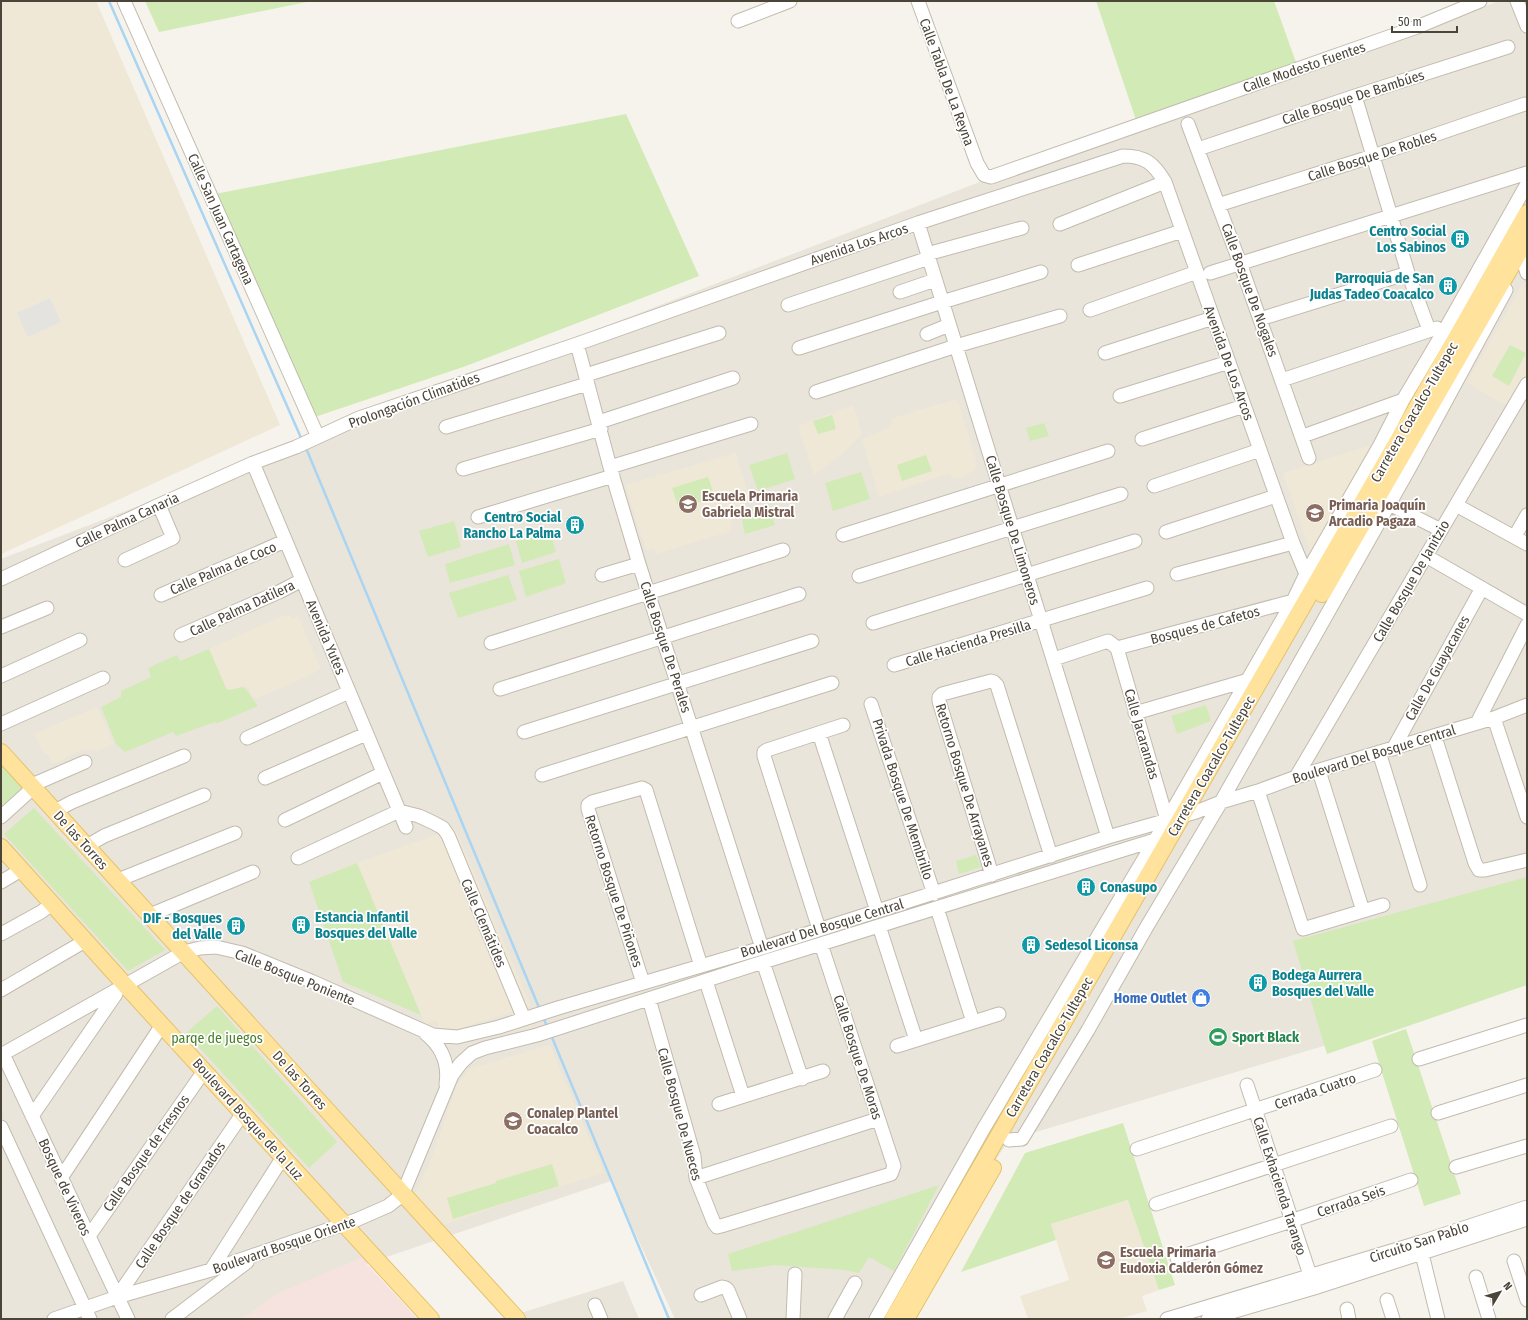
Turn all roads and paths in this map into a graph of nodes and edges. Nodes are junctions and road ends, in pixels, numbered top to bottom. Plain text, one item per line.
1 (124, 1) edge
2 (790, 1) edge
3 (918, 1) edge
4 (1480, 1) edge
5 (1522, 5) edge
6 (738, 21) dead end
7 (1527, 26) edge
8 (1508, 47) dead end
9 (1355, 96) junction
10 (1525, 104) dead end
11 (1188, 124) dead end
12 (1198, 148) junction
13 (1373, 156) junction
14 (1144, 159) joint
15 (977, 163) joint
16 (1527, 173) edge
17 (1165, 182) junction
18 (1527, 184) edge
19 (1218, 205) junction
20 (1527, 213) edge
21 (1391, 215) junction
22 (918, 223) junction
23 (1060, 224) dead end
24 (1022, 228) dead end
25 (1182, 231) junction
26 (1527, 239) edge
27 (928, 256) junction
28 (1525, 257) edge
29 (1240, 263) junction
30 (1078, 265) dead end
31 (1041, 272) dead end
32 (1197, 272) junction
33 (1210, 273) dead end
34 (1408, 273) junction
35 (1527, 273) edge
36 (935, 280) junction
37 (900, 292) dead end
38 (942, 302) junction
39 (788, 305) dead end
40 (1090, 310) dead end
41 (1060, 316) dead end
42 (1213, 318) junction
43 (1260, 319) junction
44 (949, 325) junction
45 (1447, 326) junction
46 (1429, 330) junction
47 (719, 333) dead end
48 (927, 334) dead end
49 (577, 344) junction
50 (956, 346) junction
51 (799, 348) dead end
52 (1105, 353) dead end
53 (1229, 362) junction
54 (733, 378) dead end
55 (587, 379) junction
56 (1282, 380) junction
57 (1527, 384) edge
58 (816, 392) dead end
59 (1120, 396) dead end
60 (1403, 400) junction
61 (1244, 406) junction
62 (751, 424) dead end
63 (600, 426) junction
64 (446, 427) dead end
65 (1303, 436) junction
66 (315, 438) junction
67 (1142, 439) dead end
68 (1260, 450) junction
69 (1108, 451) dead end
70 (1309, 458) dead end
71 (253, 463) junction
72 (464, 469) dead end
73 (612, 471) junction
74 (999, 486) junction
75 (1154, 486) dead end
76 (1121, 494) dead end
77 (1276, 496) junction
78 (1389, 504) junction
79 (159, 505) junction
80 (1456, 505) junction
81 (1527, 514) edge
82 (478, 517) dead end
83 (1012, 528) junction
84 (1441, 530) junction
85 (1166, 532) dead end
86 (843, 536) dead end
87 (1515, 536) junction
88 (285, 541) junction
89 (1135, 542) dead end
90 (1293, 543) junction
91 (1527, 544) edge
92 (783, 550) dead end
93 (1426, 556) junction
94 (125, 560) dead end
95 (639, 564) junction
96 (1177, 574) dead end
97 (1306, 574) junction
98 (602, 575) dead end
99 (1027, 575) junction
100 (859, 576) dead end
101 (1, 579) edge
102 (302, 580) junction
103 (1147, 588) dead end
104 (1482, 588) junction
105 (648, 593) junction
106 (161, 594) dead end
107 (799, 594) dead end
108 (1293, 601) junction
109 (47, 608) dead end
110 (1527, 614) edge
111 (1041, 620) junction
112 (874, 623) dead end
113 (1527, 625) edge
114 (1, 627) edge
115 (182, 635) dead end
116 (663, 637) junction
117 (80, 640) dead end
118 (812, 641) dead end
119 (491, 643) dead end
120 (1117, 648) junction
121 (1054, 659) junction
122 (894, 666) dead end
123 (1, 676) edge
124 (103, 678) dead end
125 (1245, 681) junction
126 (678, 683) junction
127 (832, 683) dead end
128 (500, 689) dead end
129 (349, 692) junction
130 (871, 704) dead end
131 (1527, 705) edge
132 (1135, 713) junction
133 (1494, 718) junction
134 (1477, 723) junction
135 (1, 724) edge
136 (843, 725) dead end
137 (692, 728) junction
138 (524, 732) dead end
139 (819, 733) junction
140 (366, 734) junction
141 (1435, 736) junction
142 (247, 738) dead end
143 (1393, 748) junction
144 (1, 752) edge
145 (1379, 752) junction
146 (184, 756) dead end
147 (85, 762) dead end
148 (1319, 771) junction
149 (383, 773) junction
150 (542, 775) dead end
151 (265, 778) dead end
152 (1296, 778) junction
153 (33, 786) junction
154 (1258, 791) junction
155 (204, 795) dead end
156 (1221, 802) junction
157 (55, 811) junction
158 (399, 812) junction
159 (1, 817) edge
160 (1527, 817) edge
161 (1183, 818) junction
162 (285, 820) dead end
163 (406, 827) dead end
164 (235, 833) dead end
165 (1108, 837) junction
166 (1155, 840) junction
167 (87, 846) junction
168 (1, 847) edge
169 (1079, 847) junction
170 (1051, 856) junction
171 (298, 858) dead end
172 (1527, 860) edge
173 (1084, 862) junction
174 (21, 870) junction
175 (253, 872) dead end
176 (992, 875) junction
177 (118, 880) junction
178 (1, 882) edge
179 (1420, 885) dead end
180 (934, 894) junction
181 (52, 904) junction
182 (1383, 905) dead end
183 (936, 908) junction
184 (877, 911) junction
185 (1363, 911) junction
186 (150, 915) junction
187 (844, 921) junction
188 (879, 926) junction
189 (819, 929) junction
190 (1, 934) edge
191 (849, 935) junction
192 (85, 941) junction
193 (822, 944) junction
194 (762, 948) junction
195 (184, 952) junction
196 (763, 962) junction
197 (701, 966) junction
198 (706, 981) junction
199 (643, 982) junction
200 (122, 988) junction
201 (1, 990) edge
202 (621, 990) junction
203 (649, 999) junction
204 (626, 1005) junction
205 (999, 1014) dead end
206 (527, 1018) junction
207 (973, 1022) junction
208 (162, 1025) junction
209 (1527, 1025) edge
210 (421, 1030) junction
211 (916, 1040) junction
212 (897, 1046) dead end
213 (2, 1055) edge
214 (1419, 1059) dead end
215 (204, 1070) junction
216 (1375, 1070) dead end
217 (823, 1071) dead end
218 (802, 1079) junction
219 (1247, 1085) dead end
220 (1527, 1085) edge
221 (445, 1090) junction
222 (743, 1096) junction
223 (719, 1104) dead end
224 (1255, 1111) junction
225 (243, 1113) junction
226 (1438, 1113) dead end
227 (32, 1116) junction
228 (878, 1119) junction
229 (1391, 1126) dead end
230 (1, 1127) edge
231 (1009, 1140) junction
232 (1527, 1146) edge
233 (1137, 1149) dead end
234 (283, 1157) junction
235 (1274, 1166) junction
236 (1456, 1168) dead end
237 (61, 1178) junction
238 (696, 1178) junction
239 (1411, 1180) dead end
240 (403, 1193) junction
241 (1156, 1204) dead end
242 (1527, 1207) edge
243 (1527, 1219) edge
244 (1291, 1221) junction
245 (345, 1224) junction
246 (717, 1227) joint
247 (89, 1236) junction
248 (1422, 1254) junction
249 (256, 1255) junction
250 (1177, 1258) dead end
251 (1514, 1261) dead end
252 (211, 1270) junction
253 (796, 1274) dead end
254 (1476, 1277) dead end
255 (1312, 1282) junction
256 (855, 1283) dead end
257 (701, 1295) dead end
258 (117, 1297) junction
259 (1387, 1300) dead end
260 (1527, 1300) edge
261 (595, 1305) dead end
262 (1226, 1307) junction
263 (84, 1316) edge
264 (54, 1319) edge
265 (128, 1319) edge
266 (172, 1319) edge
267 (431, 1319) edge
268 (517, 1319) edge
269 (601, 1319) edge
270 (740, 1319) edge
271 (793, 1319) edge
272 (835, 1319) edge
273 (876, 1319) edge
274 (893, 1319) edge
275 (906, 1319) edge
276 (1167, 1319) edge
277 (1208, 1319) edge
278 (1393, 1319) edge
279 (1438, 1319) edge
280 (1489, 1319) edge

1 - 66 street, Calle San Juan Cartagena
2 - 6 street
3 - 15 street, Calle Tabla De La Reyna
4 - 15 street, Calle Modesto Fuentes
5 - 7 street
8 - 9 street, Calle Bosque De Bambúes
9 - 12 street, Calle Bosque De Bambúes
9 - 13 street
10 - 13 street, Calle Bosque De Robles
11 - 12 street, Calle Bosque De Nogales
12 - 19 street, Calle Bosque De Nogales
13 - 19 street, Calle Bosque De Robles
13 - 21 street
14 - 17 street, Avenida De Los Arcos
14 - 22 street, Avenida Los Arcos
16 - 21 street
17 - 23 street
17 - 25 street, Avenida De Los Arcos
18 - 45 street
19 - 29 street, Calle Bosque De Nogales
20 - 161 main road, Carretera Coacalco-Tultepec
21 - 29 street
21 - 34 street
22 - 27 street, Calle Bosque De Limoneros
22 - 49 street, Avenida Los Arcos
24 - 27 street
25 - 30 street
25 - 32 street, Avenida De Los Arcos
26 - 161 main road, Carretera Coacalco-Tultepec
27 - 36 street, Calle Bosque De Limoneros
27 - 39 street
28 - 35 street
28 - 78 street
29 - 33 street
29 - 43 street, Calle Bosque De Nogales
31 - 38 street
32 - 40 street
32 - 42 street, Avenida De Los Arcos
34 - 43 street
34 - 46 street
36 - 37 street
36 - 38 street, Calle Bosque De Limoneros
38 - 44 street, Calle Bosque De Limoneros
38 - 51 street
41 - 50 street
42 - 52 street
42 - 53 street, Avenida De Los Arcos
43 - 56 street, Calle Bosque De Nogales
44 - 48 street
44 - 50 street, Calle Bosque De Limoneros
45 - 46 street
45 - 60 street
46 - 56 street
47 - 55 street
49 - 55 street, Calle Bosque De Perales
49 - 66 street, Prolongación Climatides
50 - 58 street
50 - 74 street, Calle Bosque De Limoneros
53 - 59 street
53 - 61 street, Avenida De Los Arcos
54 - 63 street
55 - 63 street, Calle Bosque De Perales
55 - 64 street
56 - 65 street, Calle Bosque De Nogales
57 - 80 street, Calle Bosque De Janitzio
60 - 65 street
60 - 97 street
61 - 67 street
61 - 68 street, Avenida De Los Arcos
62 - 73 street
63 - 72 street
63 - 73 street, Calle Bosque De Perales
65 - 70 street, Calle Bosque De Nogales
66 - 71 street, Prolongación Climatides
68 - 75 street
68 - 77 street, Avenida De Los Arcos
69 - 74 street
71 - 79 street, Calle Palma Canaria
71 - 88 street, Avenida Yutes
73 - 82 street
73 - 95 street, Calle Bosque De Perales
74 - 83 street, Calle Bosque De Limoneros
74 - 86 street
76 - 83 street
77 - 85 street
77 - 90 street, Avenida De Los Arcos
78 - 84 street
78 - 156 street
79 - 94 street
79 - 101 street, Calle Palma Canaria
80 - 84 street, Calle Bosque De Janitzio
80 - 87 street
81 - 87 street
83 - 99 street, Calle Bosque De Limoneros
83 - 100 street
84 - 93 street, Calle Bosque De Janitzio
87 - 91 street
88 - 102 street, Avenida Yutes
88 - 106 street, Calle Palma de Coco
89 - 99 street
90 - 96 street
90 - 97 street, Avenida De Los Arcos
92 - 105 street
93 - 104 street
93 - 152 street, Calle Bosque De Janitzio
95 - 98 street
95 - 105 street, Calle Bosque De Perales
97 - 108 street
99 - 111 street, Calle Bosque De Limoneros
99 - 112 street
102 - 115 street, Calle Palma Datilera
102 - 129 street, Avenida Yutes
103 - 111 street, Calle Hacienda Presilla
104 - 110 street
104 - 143 street, Calle De Guayacanes
105 - 116 street, Calle Bosque De Perales
105 - 119 street
107 - 116 street
108 - 120 street, Bosques de Cafetos
108 - 125 street
109 - 114 street
111 - 121 street, Calle Bosque De Limoneros
111 - 122 street, Calle Hacienda Presilla
113 - 134 street
116 - 126 street, Calle Bosque De Perales
116 - 128 street
117 - 123 street
118 - 126 street
120 - 121 street
120 - 132 street, Calle Jacarandas
121 - 165 street, Calle Bosque De Limoneros
124 - 135 street
125 - 132 street
125 - 161 street
126 - 137 street, Calle Bosque De Perales
126 - 138 street
127 - 137 street
129 - 140 street, Avenida Yutes
129 - 142 street
130 - 180 street, Privada Bosque De Membrillo
131 - 133 street, Boulevard Del Bosque Central
132 - 161 street, Calle Jacarandas
133 - 134 street, Boulevard Del Bosque Central
133 - 160 street
134 - 141 street, Boulevard Del Bosque Central
136 - 139 street
137 - 150 street
137 - 194 street, Calle Bosque De Perales
139 - 184 street
139 - 189 street
140 - 149 street, Avenida Yutes
140 - 151 street
141 - 143 street, Boulevard Del Bosque Central
141 - 172 street
143 - 145 street, Boulevard Del Bosque Central
144 - 153 main road, De las Torres
145 - 148 street, Boulevard Del Bosque Central
145 - 179 street
146 - 157 street
147 - 153 street
148 - 152 street, Boulevard Del Bosque Central
148 - 185 street
149 - 158 street, Avenida Yutes
149 - 162 street
152 - 154 street, Boulevard Del Bosque Central
153 - 157 main road, De las Torres
153 - 159 street
154 - 156 street, Boulevard Del Bosque Central
154 - 185 street
155 - 167 street
156 - 161 street, Boulevard Del Bosque Central
156 - 231 street
157 - 167 main road, De las Torres
158 - 163 street, Avenida Yutes
158 - 171 street
158 - 206 street, Calle Clemátides
161 - 165 street, Boulevard Del Bosque Central
161 - 166 street, Boulevard Del Bosque Central
161 - 231 main road, Carretera Coacalco-Tultepec
161 - 274 main road, Carretera Coacalco-Tultepec
164 - 177 street
165 - 169 street, Boulevard Del Bosque Central
166 - 173 street, Boulevard Del Bosque Central
166 - 273 street
167 - 177 main road, De las Torres
168 - 174 main road, Boulevard Bosque de la Luz
169 - 170 street, Boulevard Del Bosque Central
169 - 173 street
170 - 176 street, Boulevard Del Bosque Central
170 - 176 street, Retorno Bosque De Arrayanes
173 - 183 street, Boulevard Del Bosque Central
174 - 178 street
174 - 181 main road, Boulevard Bosque de la Luz
175 - 186 street
176 - 180 street, Boulevard Del Bosque Central
177 - 186 main road, De las Torres
180 - 184 street, Boulevard Del Bosque Central
181 - 190 street
181 - 192 main road, Boulevard Bosque de la Luz
182 - 185 street
183 - 188 street, Boulevard Del Bosque Central
183 - 207 street
184 - 187 street, Boulevard Del Bosque Central
186 - 195 main road, De las Torres
187 - 189 street, Boulevard Del Bosque Central
187 - 191 street
188 - 191 street, Boulevard Del Bosque Central
188 - 211 street
189 - 194 street, Boulevard Del Bosque Central
191 - 193 street, Boulevard Del Bosque Central
192 - 200 main road, Boulevard Bosque de la Luz
192 - 201 street
193 - 196 street, Boulevard Del Bosque Central
193 - 228 street, Calle Bosque De Moras
194 - 197 street, Boulevard Del Bosque Central
195 - 200 street, Calle Bosque Poniente
195 - 210 street, Calle Bosque Poniente
195 - 240 main road, De las Torres
196 - 198 street, Boulevard Del Bosque Central
196 - 218 street
197 - 199 street, Boulevard Del Bosque Central
197 - 199 street, Retorno Bosque De Piñones
198 - 203 street, Boulevard Del Bosque Central
198 - 222 street
199 - 202 street, Boulevard Del Bosque Central
200 - 208 main road, Boulevard Bosque de la Luz
200 - 213 street, Calle Bosque Poniente
200 - 227 street
202 - 204 street
202 - 206 street, Boulevard Del Bosque Central
203 - 204 street, Boulevard Del Bosque Central
203 - 238 street, Calle Bosque De Nueces
204 - 221 street, Boulevard Del Bosque Central
205 - 207 street
206 - 210 street, Boulevard Del Bosque Central
207 - 211 street
208 - 215 main road, Boulevard Bosque de la Luz
208 - 237 street
209 - 214 street
210 - 221 street
211 - 212 street
213 - 227 street, Bosque de Viveros
215 - 225 main road, Boulevard Bosque de la Luz
215 - 247 street, Calle Bosque de Fresnos
216 - 224 street, Cerrada Cuatro
217 - 218 street
218 - 222 street
219 - 224 street, Calle Exhacienda Tarango
220 - 226 street
221 - 240 street, Boulevard Bosque Oriente
222 - 223 street
224 - 233 street, Cerrada Cuatro
224 - 235 street, Calle Exhacienda Tarango
225 - 234 main road, Boulevard Bosque de la Luz
225 - 258 street, Calle Bosque de Granados
227 - 237 street, Bosque de Viveros
228 - 238 street
228 - 246 street, Calle Bosque De Moras
229 - 235 street
230 - 263 street
231 - 275 main road, Carretera Coacalco-Tultepec
232 - 236 street
234 - 245 main road, Boulevard Bosque de la Luz
234 - 252 street
235 - 241 street
235 - 244 street, Calle Exhacienda Tarango
237 - 247 street, Bosque de Viveros
238 - 246 street, Calle Bosque De Nueces
239 - 244 street, Cerrada Seis
240 - 245 street, Boulevard Bosque Oriente
240 - 268 main road, De las Torres
242 - 255 street, Circuito San Pablo
243 - 248 street, Circuito San Pablo
244 - 250 street, Cerrada Seis
244 - 255 street, Calle Exhacienda Tarango
245 - 249 street, Boulevard Bosque Oriente
245 - 267 main road, Boulevard Bosque de la Luz
247 - 258 street, Bosque de Viveros
248 - 255 street, Circuito San Pablo
248 - 279 street
249 - 252 street, Boulevard Bosque Oriente
249 - 266 street
251 - 260 street
252 - 258 street, Boulevard Bosque Oriente
253 - 271 street
254 - 280 street
255 - 262 street
256 - 272 street
257 - 270 street
258 - 263 street, Boulevard Bosque Oriente
258 - 265 street, Bosque de Viveros
259 - 278 street
261 - 269 street
262 - 276 street
262 - 277 street
263 - 264 street, Boulevard Bosque Oriente

